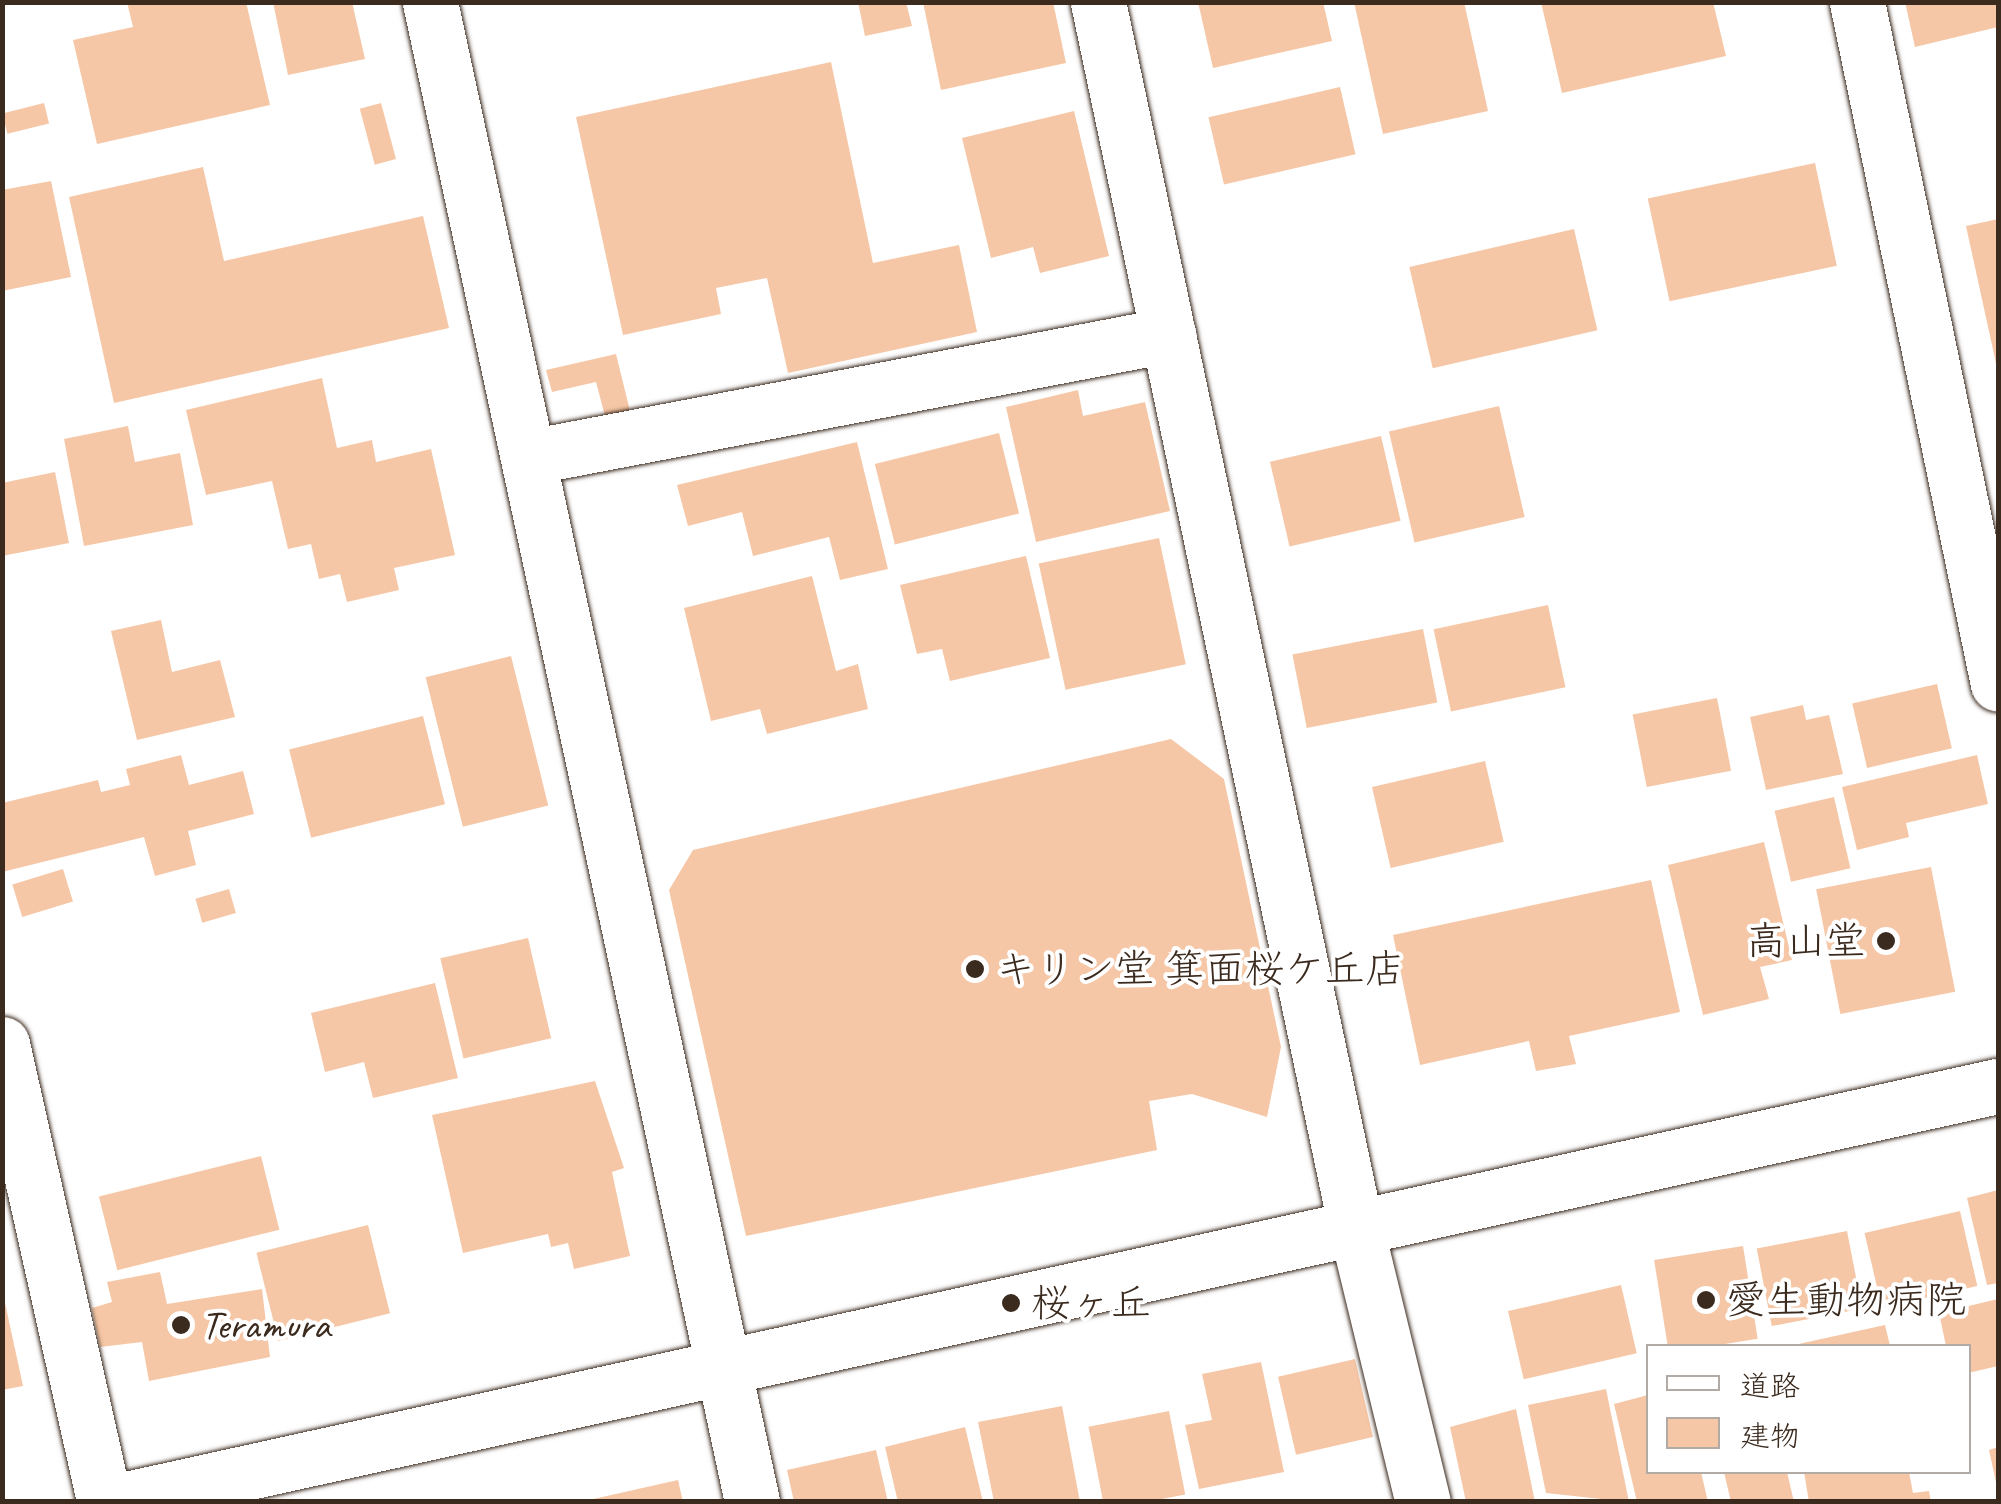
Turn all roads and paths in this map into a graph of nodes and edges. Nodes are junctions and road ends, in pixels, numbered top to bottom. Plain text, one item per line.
1 (430, 2) edge
2 (1098, 2) edge
3 (1857, 2) edge
4 (1168, 335) junction
5 (529, 458) junction
6 (1998, 684) edge
7 (2, 1044) edge
8 (1998, 1086) edge
9 (1356, 1228) junction
10 (725, 1367) junction
11 (104, 1502) edge
12 (112, 1502) edge
13 (752, 1502) edge
14 (1423, 1502) edge

1 - 5 street
2 - 4 street
3 - 6 street
4 - 5 street
4 - 9 street
5 - 10 street
7 - 11 street
8 - 9 street
9 - 10 street
9 - 14 street
10 - 12 street
10 - 13 street

